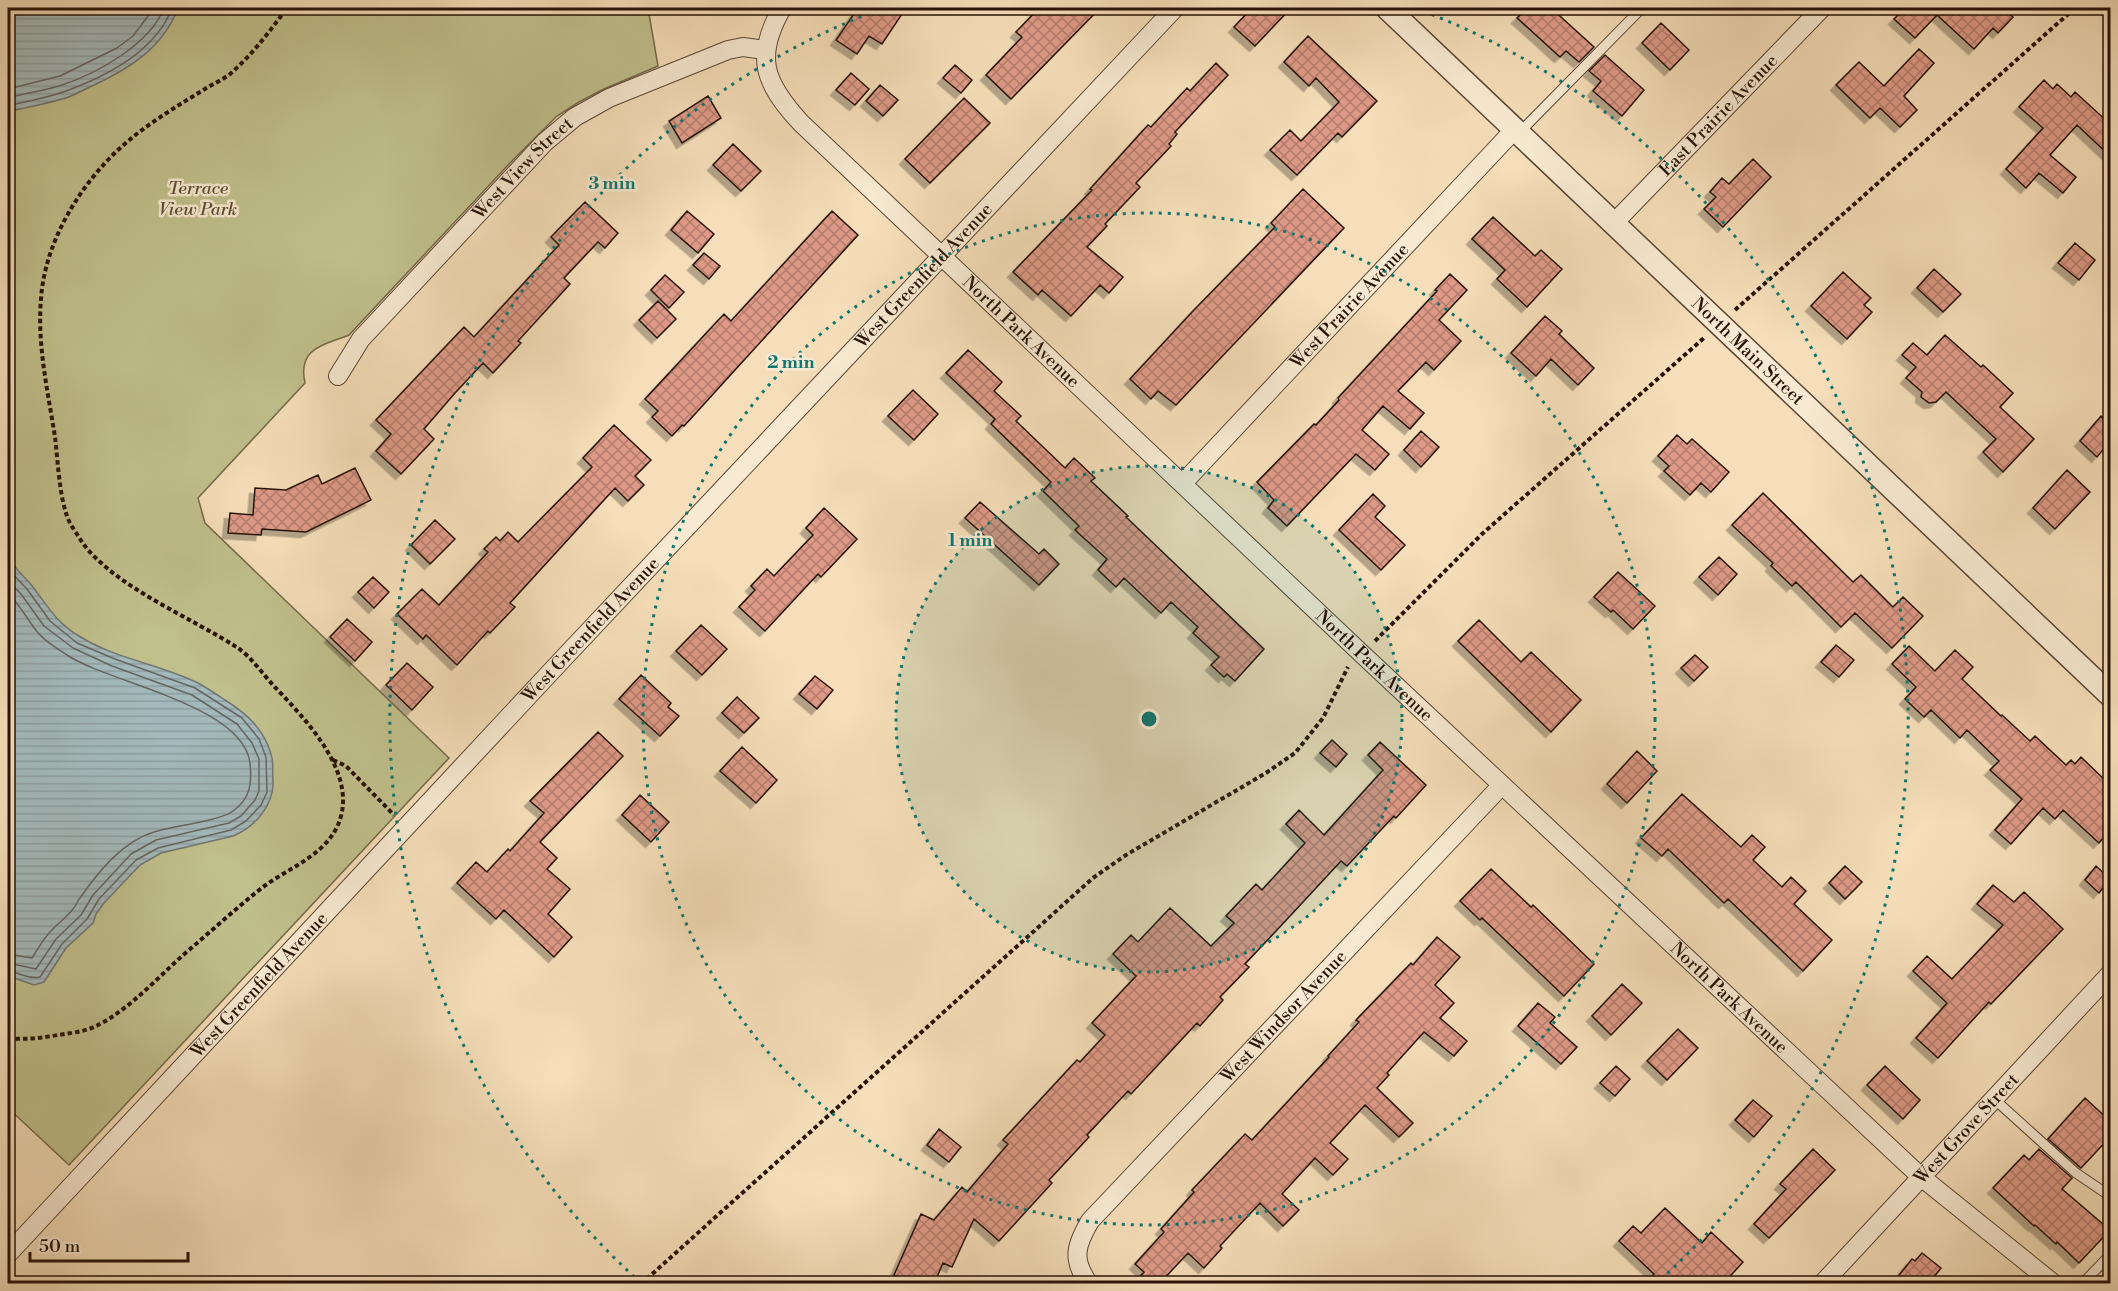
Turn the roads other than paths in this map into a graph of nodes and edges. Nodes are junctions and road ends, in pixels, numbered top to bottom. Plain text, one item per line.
1 (782, 8) edge
2 (1175, 8) edge
3 (1387, 8) edge
4 (1642, 8) edge
5 (1822, 8) edge
6 (765, 50) junction
7 (1517, 131) junction
8 (1614, 223) junction
9 (941, 256) junction
10 (338, 376) dead end
11 (1183, 483) junction
12 (2110, 695) edge
13 (1502, 785) junction
14 (2110, 974) edge
15 (1993, 1098) junction
16 (1920, 1176) junction
17 (2110, 1196) edge
18 (8, 1254) edge
19 (2110, 1255) edge
20 (1089, 1284) edge
21 (1822, 1284) edge
22 (2054, 1284) edge
23 (2082, 1284) edge

1 - 6 street, North Park Avenue
2 - 9 street, West Greenfield Avenue
3 - 7 street, North Main Street
4 - 7 lane
5 - 8 street, East Prairie Avenue
6 - 9 street, North Park Avenue
6 - 10 street, West View Street
7 - 8 street, North Main Street
7 - 11 street, West Prairie Avenue
8 - 12 street, North Main Street
9 - 11 street, North Park Avenue
9 - 18 street, West Greenfield Avenue
11 - 13 street, North Park Avenue
13 - 16 street, North Park Avenue
13 - 20 street, West Windsor Avenue
14 - 15 street, West Grove Street
15 - 16 street, West Grove Street
15 - 17 lane
16 - 21 street, West Grove Street
16 - 22 street, North Park Avenue
19 - 23 lane

